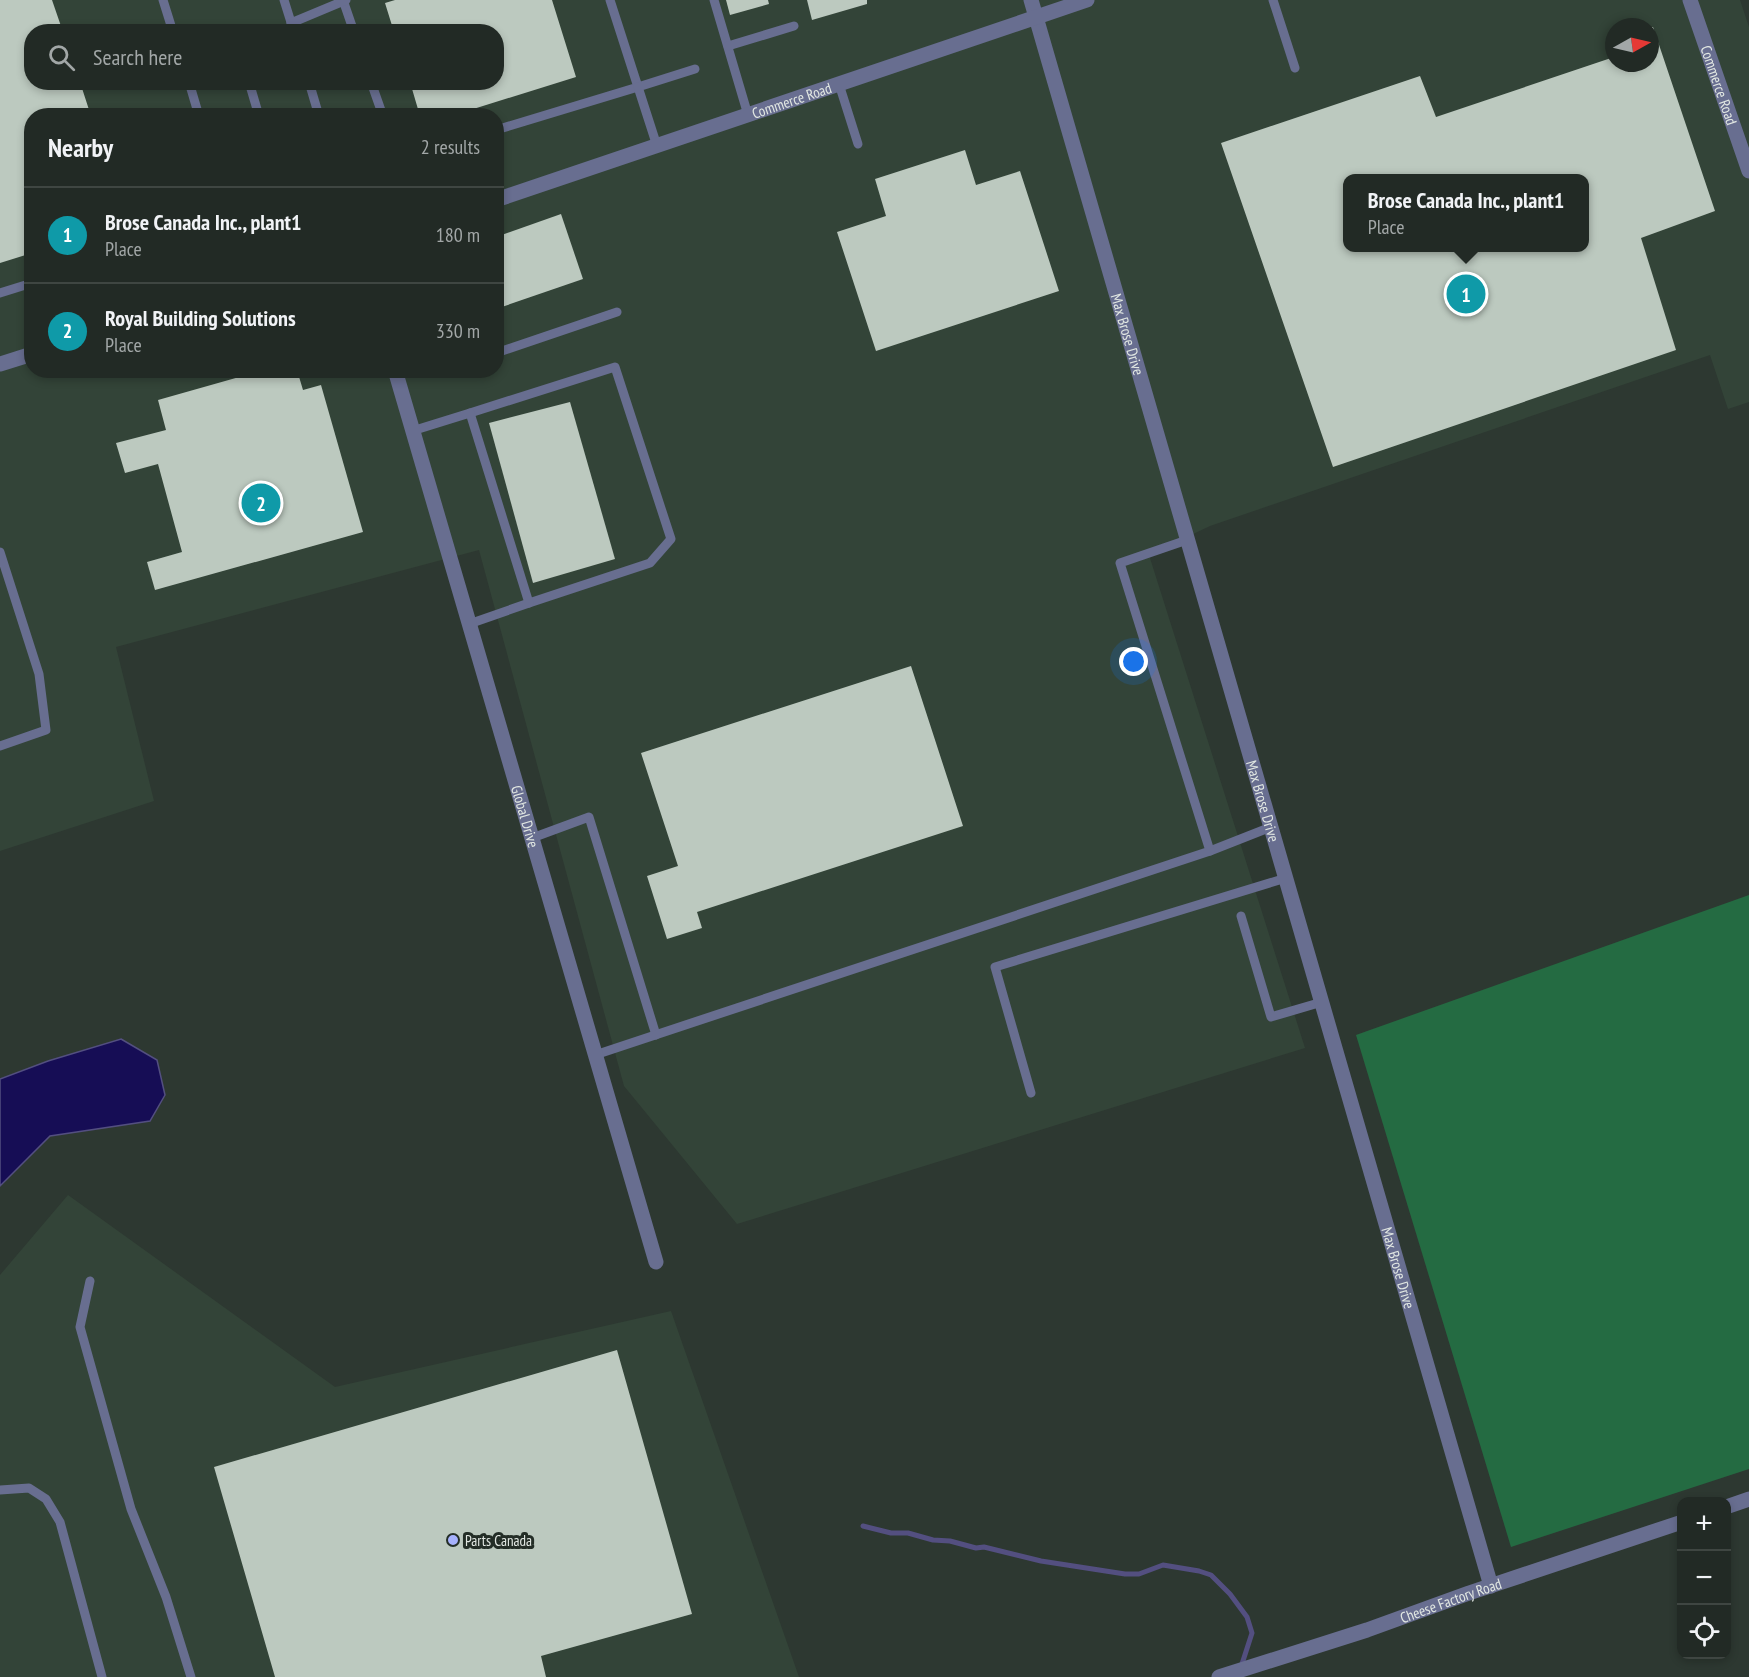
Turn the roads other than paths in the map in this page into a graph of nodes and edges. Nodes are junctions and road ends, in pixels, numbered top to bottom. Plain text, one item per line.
1 (163, 0) edge
2 (284, 0) edge
3 (344, 0) edge
4 (610, 0) edge
5 (714, 0) edge
6 (1030, 0) edge
7 (1087, 0) edge
8 (1273, 0) edge
9 (1690, 0) edge
10 (1036, 18) junction
11 (170, 24) edge
12 (291, 24) edge
13 (298, 24) edge
14 (352, 24) edge
15 (795, 26) dead end
16 (728, 46) junction
17 (1295, 68) dead end
18 (695, 69) dead end
19 (839, 84) junction
20 (638, 87) junction
21 (191, 90) edge
22 (251, 90) edge
23 (311, 90) edge
24 (374, 90) edge
25 (197, 108) edge
26 (257, 108) edge
27 (317, 108) edge
28 (379, 108) edge
29 (748, 115) junction
30 (504, 128) edge
31 (858, 144) dead end
32 (657, 146) junction
33 (1749, 171) edge
34 (504, 197) edge
35 (24, 286) edge
36 (0, 293) edge
37 (616, 312) dead end
38 (504, 350) edge
39 (24, 356) edge
40 (0, 364) edge
41 (400, 378) edge
42 (470, 413) junction
43 (412, 432) junction
44 (1187, 540) junction
45 (0, 552) edge
46 (529, 603) junction
47 (469, 624) junction
48 (0, 746) edge
49 (1271, 827) junction
50 (532, 838) junction
51 (1210, 851) junction
52 (1286, 878) junction
53 (1241, 916) dead end
54 (1322, 1002) junction
55 (656, 1035) junction
56 (596, 1055) junction
57 (1031, 1093) dead end
58 (656, 1262) dead end
59 (90, 1281) dead end
60 (0, 1490) edge
61 (1749, 1499) edge
62 (1731, 1505) edge
63 (1677, 1524) edge
64 (1491, 1586) junction
65 (102, 1677) edge
66 (190, 1677) edge
67 (1219, 1677) edge

1 - 11 lane
2 - 12 lane
3 - 13 lane
3 - 14 lane
4 - 20 lane
5 - 16 lane
6 - 10 street, Max Brose Drive
7 - 10 street, Commerce Road
8 - 17 lane
9 - 33 street, Commerce Road
10 - 19 street, Commerce Road
10 - 44 street, Max Brose Drive
15 - 16 lane
16 - 29 lane
18 - 20 lane
19 - 29 street, Commerce Road
19 - 31 lane
20 - 30 lane
20 - 32 lane
21 - 25 lane
22 - 26 lane
23 - 27 lane
24 - 28 lane
29 - 32 street, Commerce Road
32 - 34 street, Commerce Road
35 - 36 lane
37 - 38 lane
39 - 40 street
41 - 43 street, Global Drive
42 - 43 lane
42 - 46 lane
42 - 46 lane
43 - 47 street, Global Drive
44 - 49 street, Max Brose Drive
44 - 51 lane
45 - 48 lane
46 - 47 lane
47 - 50 street, Global Drive
49 - 51 lane
49 - 52 street, Max Brose Drive
50 - 55 lane
50 - 56 street, Global Drive
51 - 55 lane
52 - 54 street, Max Brose Drive
52 - 57 lane
53 - 54 lane
54 - 64 street, Max Brose Drive
55 - 56 lane
56 - 58 street, Global Drive
59 - 66 lane
60 - 65 lane
61 - 62 street
63 - 64 street, Cheese Factory Road
64 - 67 street, Cheese Factory Road

